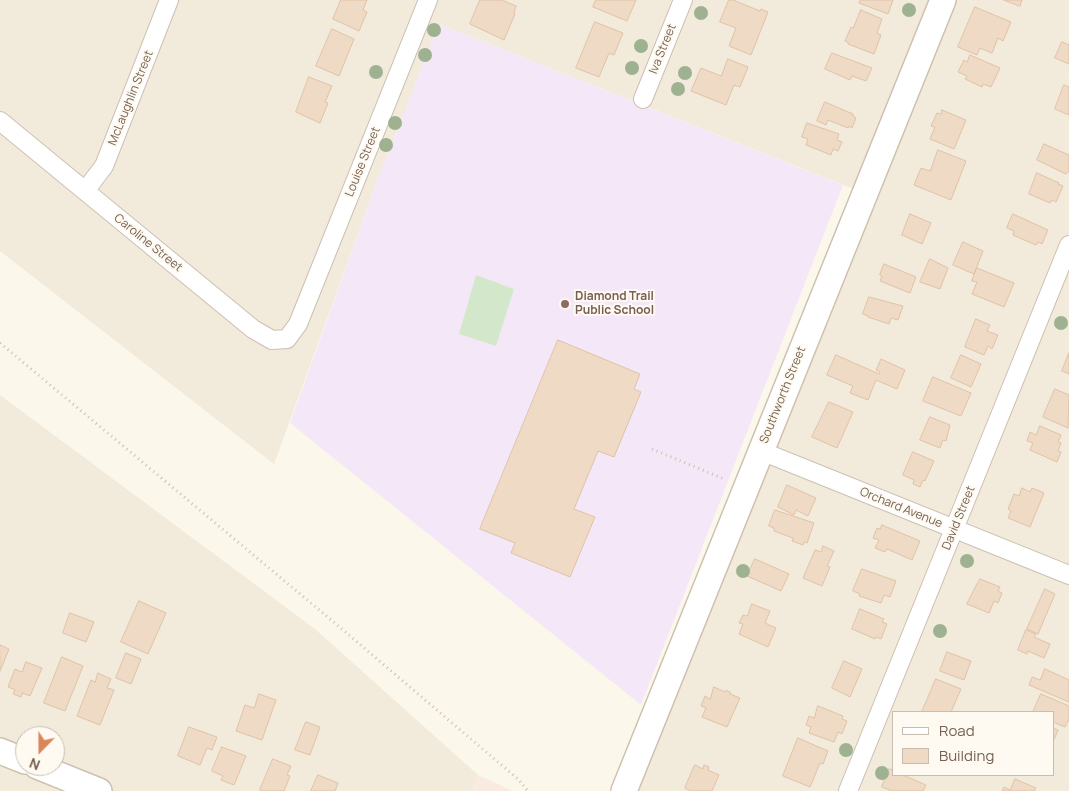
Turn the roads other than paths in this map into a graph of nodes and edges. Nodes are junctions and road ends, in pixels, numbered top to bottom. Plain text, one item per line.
1 (169, 0) edge
2 (428, 0) edge
3 (683, 0) edge
4 (942, 0) edge
5 (643, 99) dead end
6 (0, 121) edge
7 (85, 191) junction
8 (1069, 245) edge
9 (298, 324) joint
10 (761, 451) junction
11 (955, 529) junction
12 (1069, 575) edge
13 (0, 751) edge
14 (15, 757) edge
15 (62, 776) edge
16 (627, 790) edge
17 (99, 791) edge
18 (848, 791) edge

1 - 7 street, McLaughlin Street
2 - 9 street, Louise Street
3 - 5 street, Iva Street
4 - 10 main road, Southworth Street
6 - 7 street, Caroline Street
7 - 9 street, Caroline Street
8 - 11 street, David Street
10 - 11 street, Orchard Avenue
10 - 16 main road, Southworth Street
11 - 12 street, Orchard Avenue
11 - 18 street, David Street
13 - 14 main road
15 - 17 main road

